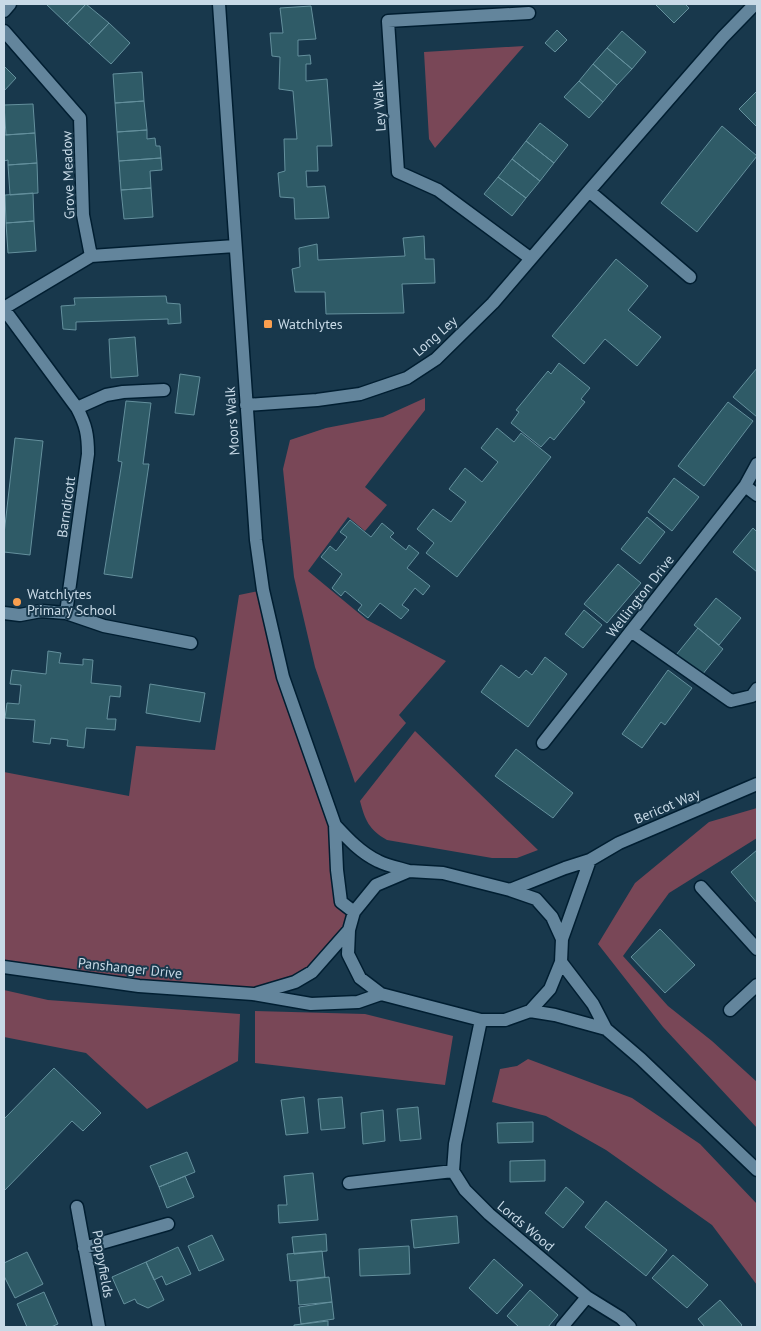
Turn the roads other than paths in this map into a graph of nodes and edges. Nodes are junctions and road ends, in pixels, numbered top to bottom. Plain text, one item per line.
1 (10, 4) edge
2 (219, 4) edge
3 (755, 4) edge
4 (4, 11) edge
5 (529, 13) dead end
6 (4, 31) edge
7 (589, 191) junction
8 (235, 246) junction
9 (91, 256) junction
10 (530, 258) junction
11 (690, 277) dead end
12 (4, 308) edge
13 (164, 390) dead end
14 (246, 405) junction
15 (78, 408) junction
16 (757, 464) edge
17 (745, 486) junction
18 (757, 495) edge
19 (4, 613) edge
20 (66, 613) junction
21 (632, 631) junction
22 (191, 643) dead end
23 (757, 689) edge
24 (543, 743) dead end
25 (757, 784) edge
26 (335, 825) junction
27 (590, 860) junction
28 (409, 871) junction
29 (701, 887) dead end
30 (510, 890) junction
31 (354, 912) junction
32 (349, 930) junction
33 (562, 939) junction
34 (757, 949) edge
35 (561, 962) junction
36 (4, 967) edge
37 (757, 985) edge
38 (253, 994) junction
39 (382, 994) junction
40 (730, 1010) dead end
41 (530, 1011) junction
42 (482, 1020) junction
43 (606, 1029) junction
44 (757, 1170) edge
45 (453, 1171) junction
46 (349, 1183) dead end
47 (77, 1207) dead end
48 (168, 1224) dead end
49 (84, 1248) junction
50 (588, 1297) junction
51 (99, 1327) edge
52 (562, 1327) edge
53 (630, 1327) edge

1 - 4 street
2 - 8 street, Moors Walk
3 - 7 street, Long Ley
5 - 10 street, Ley Walk
6 - 9 street, Grove Meadow
7 - 10 street, Long Ley
7 - 11 street
8 - 9 street
8 - 14 street, Moors Walk
9 - 12 street
10 - 14 street, Long Ley
12 - 15 street, Barndicott
13 - 15 street
14 - 26 street, Moors Walk
15 - 20 street, Barndicott
16 - 17 street, Wellington Drive
17 - 18 street
17 - 21 street, Wellington Drive
19 - 20 street
20 - 22 street
21 - 23 street
21 - 24 street, Wellington Drive
25 - 27 street, Bericot Way
26 - 28 street, Moors Walk
26 - 31 street, Moors Walk
27 - 30 street, Bericot Way
27 - 33 street
28 - 30 street
28 - 31 street
29 - 34 street
30 - 33 street
31 - 32 street
32 - 38 street, Panshanger Drive
32 - 39 street
33 - 35 street
35 - 41 street
35 - 43 street
36 - 38 street, Panshanger Drive
37 - 40 street
38 - 39 street, Panshanger Drive
39 - 42 street
41 - 42 street
41 - 43 street
42 - 45 street
43 - 44 street
45 - 46 street
45 - 50 street, Lords Wood
47 - 49 street, Poppyfields
48 - 49 street
49 - 51 street, Poppyfields
50 - 52 street
50 - 53 street, Lords Wood

